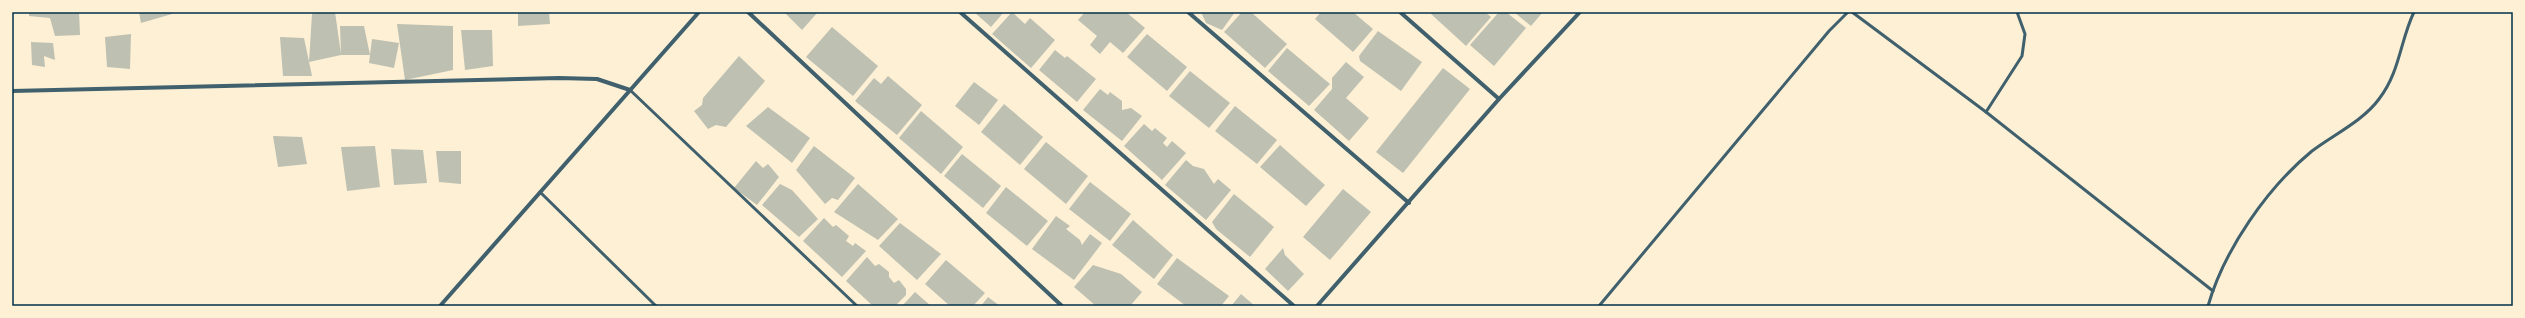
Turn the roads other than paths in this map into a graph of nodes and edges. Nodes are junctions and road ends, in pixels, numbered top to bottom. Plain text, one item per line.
1 (699, 12) edge
2 (748, 12) edge
3 (960, 12) edge
4 (1188, 12) edge
5 (1400, 12) edge
6 (1580, 12) edge
7 (1848, 12) edge
8 (1852, 12) edge
9 (2017, 12) edge
10 (2414, 12) edge
11 (630, 90) junction
12 (12, 91) edge
13 (1499, 99) junction
14 (1986, 112) junction
15 (540, 192) junction
16 (1409, 203) junction
17 (2212, 291) junction
18 (440, 306) edge
19 (656, 306) edge
20 (857, 306) edge
21 (1062, 306) edge
22 (1294, 306) edge
23 (1317, 306) edge
24 (1599, 306) edge
25 (2208, 306) edge

1 - 11 street
2 - 21 street
3 - 22 street
4 - 16 street
5 - 13 street
6 - 13 street
7 - 24 lane
8 - 14 lane
9 - 14 lane
10 - 17 lane
11 - 12 street
11 - 15 street
11 - 20 lane
13 - 16 street
14 - 17 lane
15 - 18 street
15 - 19 lane
16 - 23 street
17 - 25 lane

